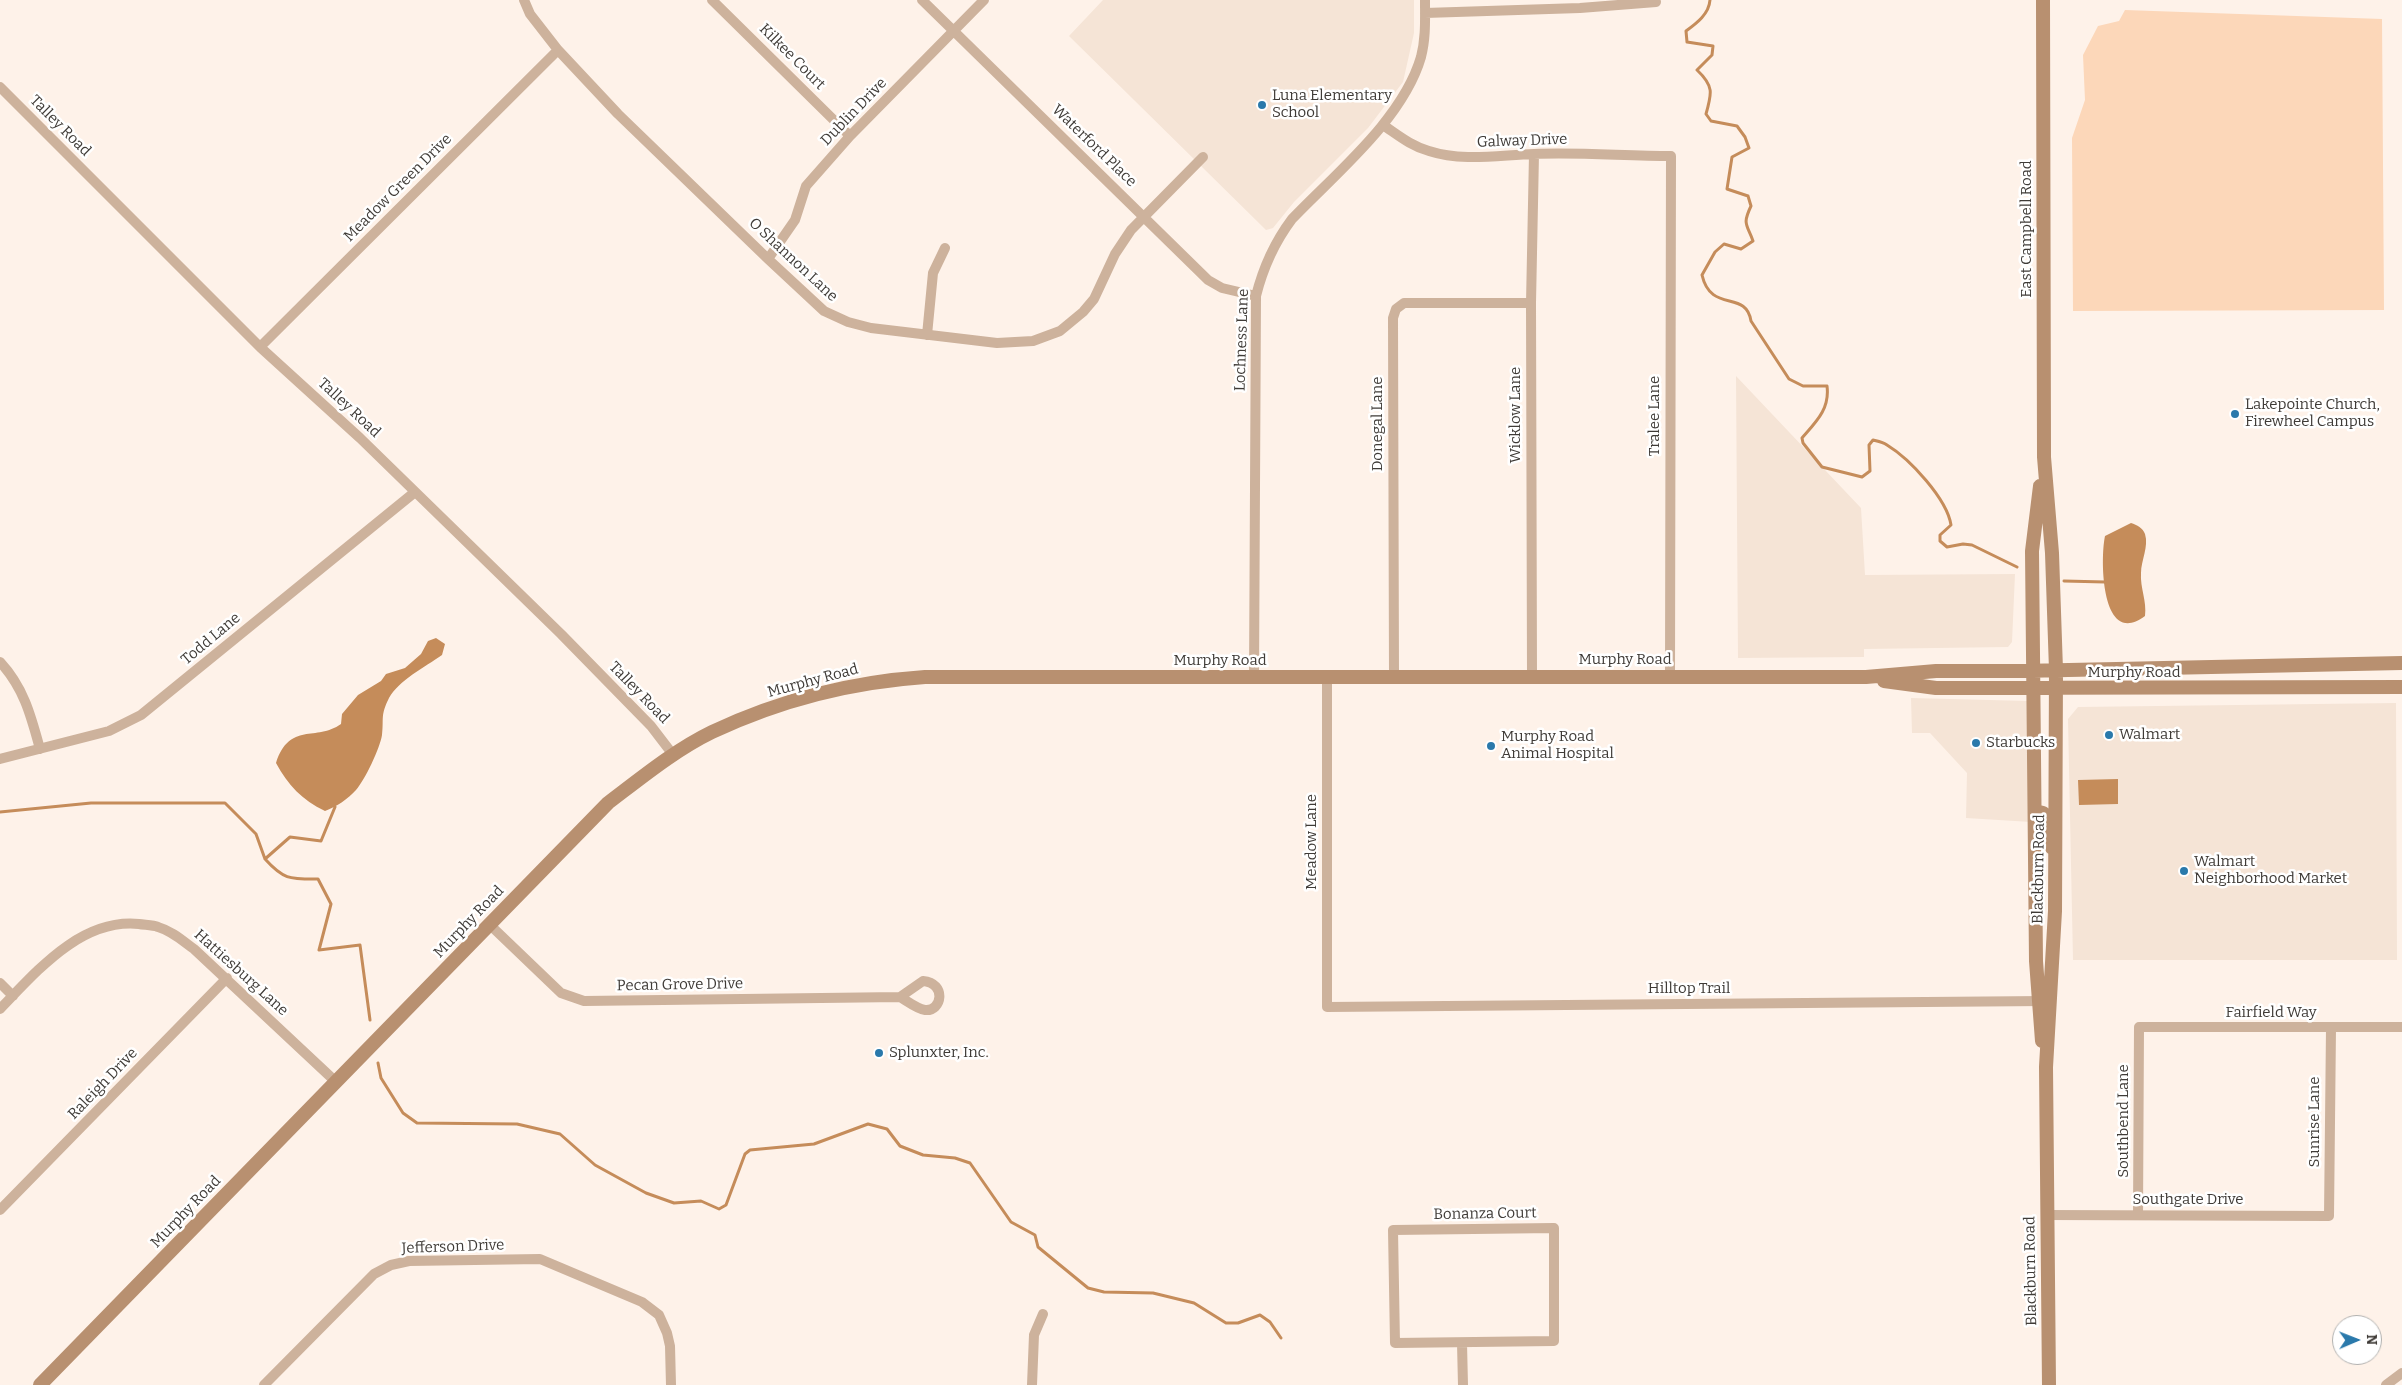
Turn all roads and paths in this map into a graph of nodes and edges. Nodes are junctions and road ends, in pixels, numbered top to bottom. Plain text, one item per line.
1 (524, 0) edge
2 (712, 0) edge
3 (922, 0) edge
4 (984, 0) edge
5 (1425, 0) edge
6 (2043, 0) edge
7 (1656, 2) dead end
8 (1580, 4) edge
9 (1425, 13) junction
10 (954, 31) junction
11 (558, 50) junction
12 (0, 87) edge
13 (1382, 125) junction
14 (850, 136) junction
15 (1534, 154) junction
16 (1671, 156) joint
17 (1202, 157) dead end
18 (1145, 216) junction
19 (945, 248) dead end
20 (768, 259) junction
21 (1256, 296) junction
22 (1531, 303) junction
23 (927, 335) junction
24 (260, 347) junction
25 (2044, 457) junction
26 (415, 492) junction
27 (0, 662) edge
28 (2402, 663) edge
29 (2249, 666) junction
30 (2056, 670) junction
31 (2034, 671) junction
32 (1670, 676) junction
33 (1254, 677) junction
34 (1327, 677) junction
35 (1394, 677) junction
36 (1532, 677) junction
37 (1866, 678) junction
38 (2402, 687) edge
39 (2250, 688) junction
40 (2056, 689) junction
41 (2034, 690) junction
42 (40, 748) junction
43 (674, 756) junction
44 (0, 759) edge
45 (2035, 811) junction
46 (2056, 865) junction
47 (2036, 910) junction
48 (2055, 911) junction
49 (489, 924) junction
50 (227, 978) junction
51 (0, 983) edge
52 (12, 996) junction
53 (900, 997) dead end
54 (2044, 1001) junction
55 (1327, 1007) joint
56 (0, 1009) edge
57 (2402, 1027) edge
58 (2139, 1028) joint
59 (2331, 1028) junction
60 (335, 1081) junction
61 (0, 1210) edge
62 (2046, 1215) junction
63 (2138, 1215) junction
64 (2329, 1216) joint
65 (1043, 1314) dead end
66 (1462, 1343) junction
67 (2401, 1375) edge
68 (40, 1385) edge
69 (264, 1385) edge
70 (671, 1385) edge
71 (1032, 1385) edge
72 (1463, 1385) edge
73 (2049, 1385) edge
74 (2386, 1385) edge

1 - 11 street, O Shannon Lane
2 - 14 street, Kilkee Court
3 - 10 street, Waterford Place
4 - 10 street, Dublin Drive
5 - 9 street, Lochness Lane
6 - 25 main road, East Campbell Road
7 - 8 street
8 - 9 street
9 - 13 street, Lochness Lane
10 - 14 street, Dublin Drive
10 - 18 street, Waterford Place
11 - 20 street, O Shannon Lane
11 - 24 street, Meadow Green Drive
12 - 24 street, Talley Road
13 - 15 street, Galway Drive
13 - 21 street, Lochness Lane
14 - 20 street, Dublin Drive
15 - 16 street, Galway Drive
15 - 22 street, Wicklow Lane
16 - 32 street, Tralee Lane
17 - 18 street, O Shannon Lane
18 - 21 street, Waterford Place
18 - 23 street, O Shannon Lane
19 - 23 street
20 - 23 street, O Shannon Lane
21 - 33 street, Lochness Lane
22 - 35 street, Donegal Lane
22 - 36 street, Wicklow Lane
24 - 26 street, Talley Road
25 - 30 main road, East Campbell Road
25 - 31 main road, East Campbell Road
26 - 42 street, Todd Lane
26 - 43 street, Talley Road
27 - 42 street
28 - 29 main road, Murphy Road
29 - 30 main road, Murphy Road
29 - 39 main road
30 - 31 main road, Murphy Road
30 - 40 main road, Blackburn Road
31 - 37 main road, Murphy Road
31 - 41 main road, Blackburn Road
32 - 36 main road, Murphy Road
32 - 37 main road, Murphy Road
33 - 34 main road, Murphy Road
33 - 43 main road, Murphy Road
34 - 35 main road, Murphy Road
34 - 55 street, Meadow Lane
35 - 36 main road, Murphy Road
37 - 41 main road, Murphy Road
38 - 39 main road, Murphy Road
39 - 40 main road, Murphy Road
40 - 41 main road, Murphy Road
40 - 46 main road, Blackburn Road
41 - 45 main road, Blackburn Road
42 - 44 street, Todd Lane
43 - 49 main road, Murphy Road
45 - 46 main road
45 - 47 main road, Blackburn Road
46 - 48 main road, Blackburn Road
47 - 48 main road
47 - 54 main road, Blackburn Road
48 - 54 main road, Blackburn Road
49 - 53 street, Pecan Grove Drive
49 - 60 main road, Murphy Road
50 - 52 street, Hattiesburg Lane
50 - 60 street, Hattiesburg Lane
50 - 61 street, Raleigh Drive
51 - 52 street
52 - 56 street, Hattiesburg Lane
54 - 55 street, Hilltop Trail
54 - 62 main road, Blackburn Road
57 - 59 street, Fairfield Way
58 - 59 street, Fairfield Way
58 - 63 street, Southbend Lane
59 - 64 street, Sunrise Lane
60 - 68 main road, Murphy Road
62 - 63 street, Southgate Drive
62 - 73 main road, Blackburn Road
63 - 64 street, Southgate Drive
65 - 71 street
66 - 66 street, Bonanza Court
66 - 72 street
67 - 74 street
69 - 70 street, Jefferson Drive

